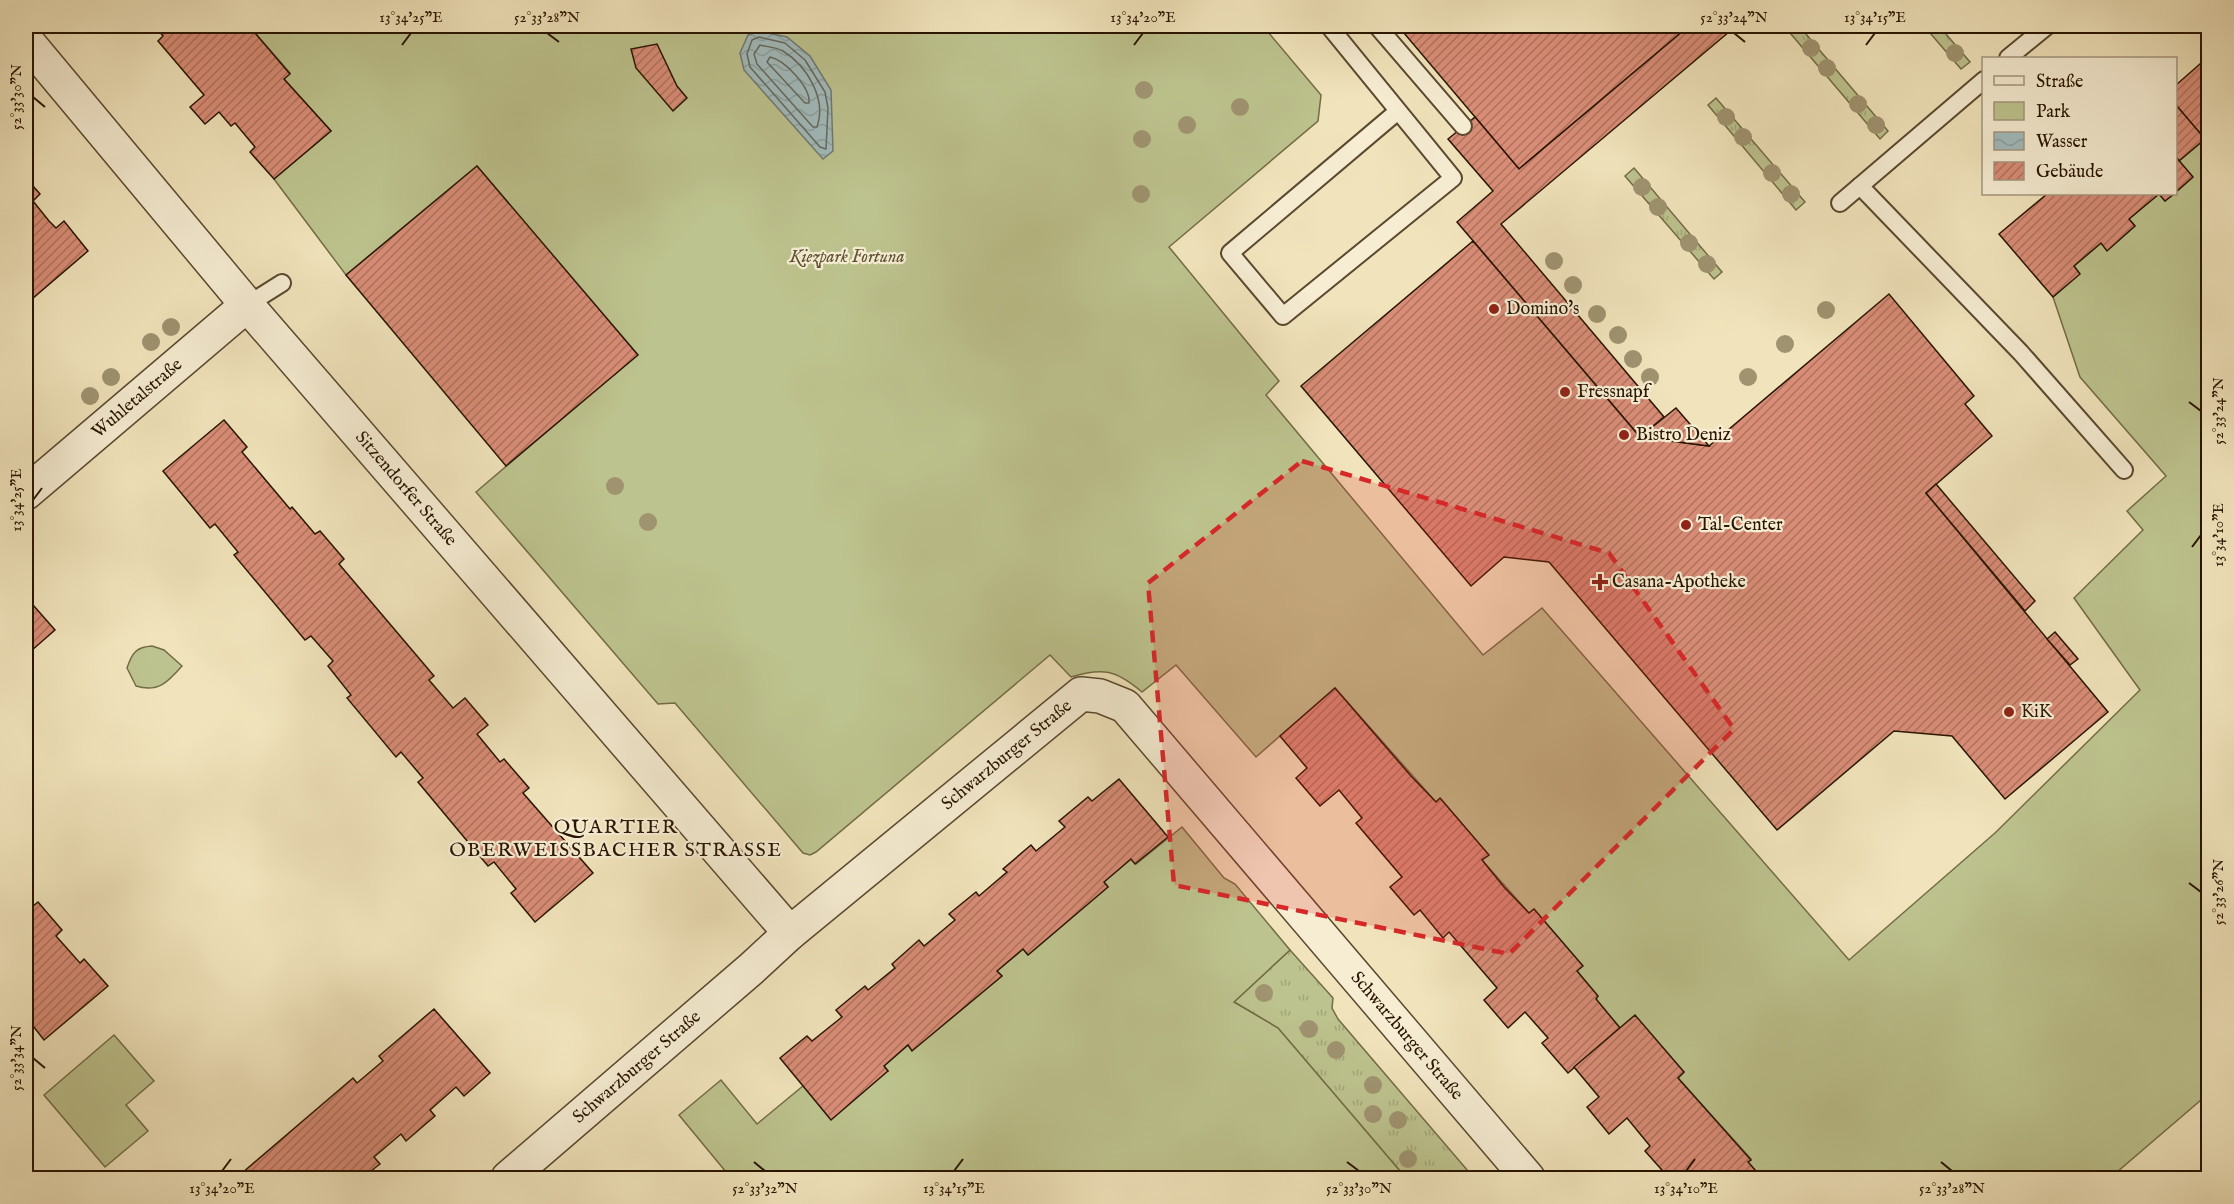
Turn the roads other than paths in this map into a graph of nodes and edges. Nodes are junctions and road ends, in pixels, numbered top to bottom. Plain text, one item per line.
1 (1329, 26) edge
2 (1377, 26) edge
3 (2047, 26) edge
4 (26, 40) edge
5 (2009, 57) edge
6 (1982, 81) edge
7 (1398, 111) junction
8 (1463, 126) dead end
9 (1860, 186) junction
10 (1840, 203) dead end
11 (282, 283) dead end
12 (246, 305) junction
13 (2124, 470) dead end
14 (28, 484) edge
15 (790, 933) junction
16 (508, 1179) edge
17 (1528, 1179) edge

1 - 7 lane
2 - 8 lane
3 - 5 lane
4 - 12 street, Sitzendorfer Straße
6 - 9 lane
7 - 7 lane
9 - 10 lane
9 - 13 lane
11 - 12 lane
12 - 14 street, Wuhletalstraße
12 - 15 street, Sitzendorfer Straße
15 - 16 street, Schwarzburger Straße
15 - 17 street, Schwarzburger Straße

